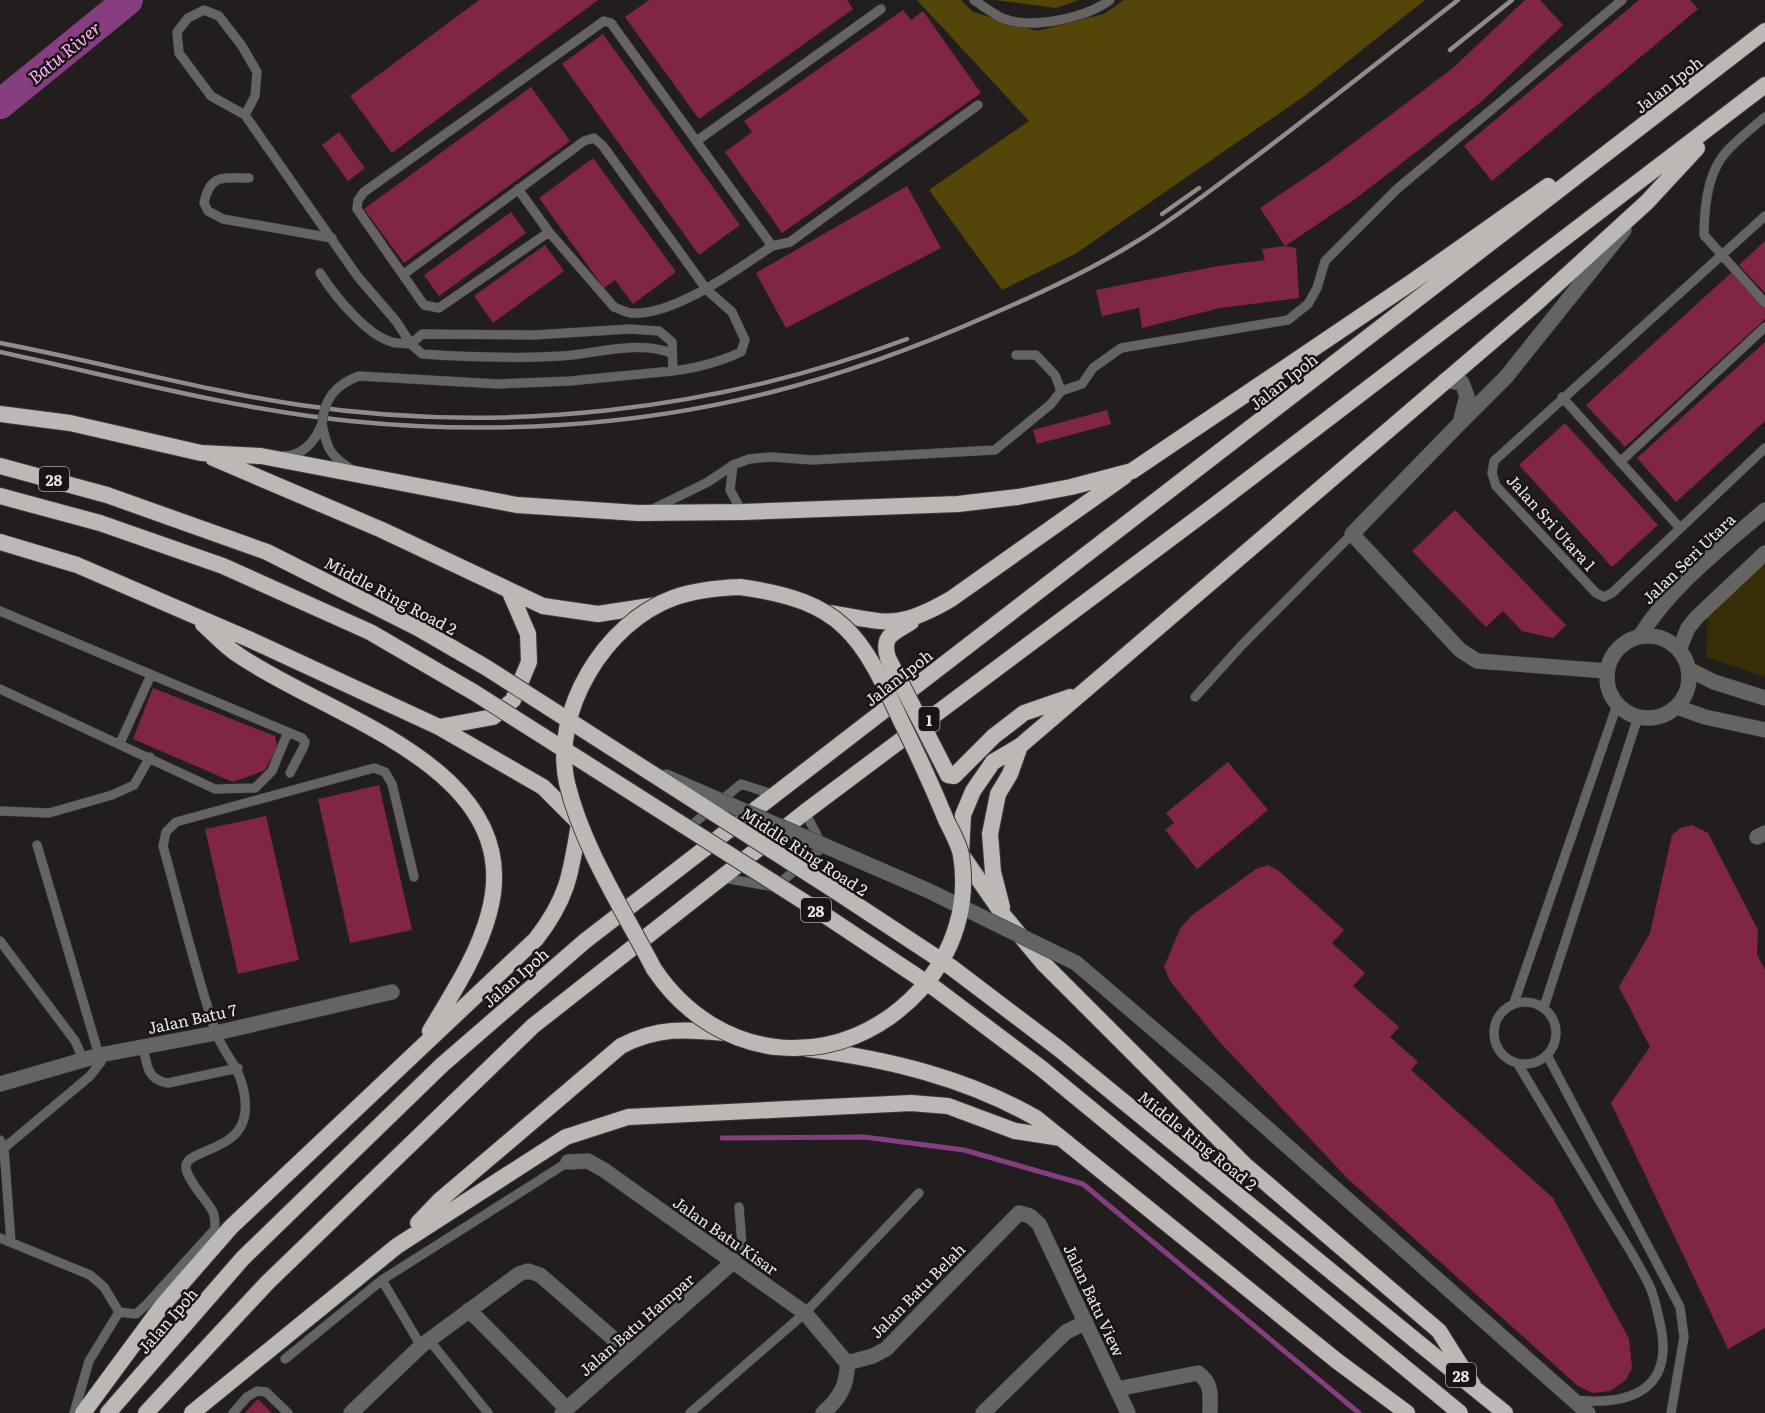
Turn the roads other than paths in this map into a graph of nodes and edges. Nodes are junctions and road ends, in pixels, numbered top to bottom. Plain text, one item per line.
1 (974, 0) edge
2 (1110, 0) edge
3 (1622, 0) edge
4 (881, 9) dead end
5 (1765, 31) edge
6 (1699, 82) junction
7 (1765, 85) edge
8 (978, 105) dead end
9 (1728, 114) junction
10 (245, 115) junction
11 (1765, 117) edge
12 (698, 140) junction
13 (249, 178) dead end
14 (518, 189) junction
15 (1647, 202) junction
16 (1765, 216) edge
17 (549, 232) junction
18 (332, 238) junction
19 (772, 246) junction
20 (1721, 256) junction
21 (320, 273) dead end
22 (404, 274) junction
23 (707, 290) junction
24 (1765, 303) edge
25 (1765, 327) edge
26 (411, 344) junction
27 (671, 353) junction
28 (1016, 355) dead end
29 (673, 371) junction
30 (1445, 380) junction
31 (1061, 391) junction
32 (1562, 397) junction
33 (0, 414) edge
34 (1460, 423) junction
35 (322, 424) junction
36 (1765, 448) edge
37 (201, 453) junction
38 (261, 456) junction
39 (1620, 462) junction
40 (734, 465) junction
41 (0, 466) edge
42 (1132, 471) junction
43 (366, 478) junction
44 (0, 496) edge
45 (1765, 510) edge
46 (742, 512) junction
47 (638, 513) junction
48 (1680, 528) junction
49 (1352, 534) junction
50 (0, 542) edge
51 (1765, 553) edge
52 (509, 590) junction
53 (657, 605) junction
54 (0, 611) edge
55 (829, 613) junction
56 (194, 615) junction
57 (922, 615) junction
58 (1640, 636) junction
59 (1679, 650) junction
60 (1688, 669) junction
61 (1607, 671) junction
62 (151, 675) junction
63 (0, 690) edge
64 (1080, 694) junction
65 (1195, 697) dead end
66 (1765, 698) edge
67 (1617, 705) junction
68 (1677, 706) junction
69 (1638, 717) junction
70 (440, 727) junction
71 (1765, 730) edge
72 (288, 732) junction
73 (120, 743) junction
74 (1020, 746) junction
75 (150, 757) junction
76 (639, 765) junction
77 (290, 772) dead end
78 (775, 795) junction
79 (0, 811) edge
80 (805, 812) junction
81 (579, 823) junction
82 (37, 845) dead end
83 (698, 853) junction
84 (961, 854) junction
85 (414, 877) dead end
86 (724, 878) junction
87 (1004, 916) junction
88 (0, 941) edge
89 (392, 992) dead end
90 (1514, 1003) junction
91 (1544, 1007) junction
92 (216, 1033) junction
93 (725, 1033) junction
94 (143, 1047) junction
95 (799, 1048) junction
96 (419, 1049) junction
97 (100, 1055) junction
98 (1547, 1055) junction
99 (84, 1060) junction
100 (1518, 1064) junction
101 (238, 1068) junction
102 (0, 1084) edge
103 (1060, 1138) junction
104 (1, 1148) edge
105 (568, 1162) joint
106 (919, 1193) dead end
107 (738, 1207) dead end
108 (1019, 1213) joint
109 (0, 1238) edge
110 (11, 1242) junction
111 (397, 1246) junction
112 (733, 1262) junction
113 (382, 1280) junction
114 (469, 1310) junction
115 (118, 1312) junction
116 (805, 1313) junction
117 (1086, 1322) junction
118 (425, 1342) junction
119 (630, 1353) junction
120 (285, 1359) dead end
121 (847, 1363) junction
122 (1473, 1385) junction
123 (1117, 1389) junction
124 (1572, 1400) junction
125 (828, 1411) edge
126 (566, 1412) edge
127 (74, 1413) edge
128 (83, 1413) edge
129 (108, 1413) edge
130 (146, 1413) edge
131 (192, 1413) edge
132 (233, 1413) edge
133 (288, 1413) edge
134 (351, 1413) edge
135 (488, 1413) edge
136 (690, 1413) edge
137 (982, 1413) edge
138 (1128, 1413) edge
139 (1210, 1413) edge
140 (1407, 1413) edge
141 (1460, 1413) edge
142 (1505, 1413) edge
143 (1588, 1413) edge
144 (1671, 1413) edge

1 - 2 lane
3 - 31 lane
4 - 12 lane
5 - 6 highway, Jalan Ipoh / 1
6 - 42 highway
6 - 78 highway, Jalan Ipoh / 1
7 - 9 highway, 1
8 - 19 lane
9 - 15 highway
9 - 80 highway, 1
10 - 10 lane
10 - 18 lane
11 - 20 lane
12 - 19 lane
12 - 22 lane
13 - 18 lane
14 - 17 lane
14 - 22 lane
14 - 23 lane
15 - 30 highway
15 - 34 street
16 - 20 lane, Jalan Sri Utara 1
17 - 22 lane
17 - 23 lane
18 - 26 lane
19 - 23 lane
20 - 24 lane
20 - 32 lane, Jalan Sri Utara 1
21 - 26 lane
23 - 29 lane
25 - 39 lane
26 - 27 lane
26 - 27 lane
27 - 29 lane
28 - 31 lane
29 - 35 lane, bridge
30 - 34 street
30 - 64 highway
31 - 40 lane
32 - 39 lane
32 - 48 lane, Jalan Sri Utara 1
33 - 37 highway
34 - 49 street
35 - 38 lane
35 - 43 lane
36 - 48 lane, Jalan Sri Utara 1
37 - 38 highway
37 - 52 highway
38 - 43 highway
39 - 48 lane
40 - 46 lane
40 - 47 lane
41 - 76 highway, Middle Ring Road 2 / 28, bridge
42 - 46 highway
42 - 57 highway
43 - 47 highway
44 - 141 highway, 28, bridge
45 - 58 street, Jalan Seri Utara
46 - 47 highway
49 - 61 street
49 - 65 lane
50 - 56 highway
51 - 59 street
52 - 53 highway
52 - 70 highway
53 - 55 highway, bridge
53 - 81 highway, bridge
54 - 62 lane
55 - 57 highway
55 - 84 highway, bridge
56 - 70 highway
56 - 96 highway
57 - 64 highway, bridge
58 - 59 street
58 - 61 street
59 - 60 street
60 - 66 street
60 - 68 street
61 - 67 street
62 - 72 lane
62 - 73 lane
63 - 73 lane
64 - 74 highway
67 - 69 street
67 - 90 lane
68 - 69 street
68 - 71 street
69 - 91 lane
70 - 81 highway
72 - 75 lane
72 - 77 lane
73 - 75 lane
74 - 84 highway
74 - 87 highway
75 - 79 lane
76 - 122 highway, Middle Ring Road 2 / 28, bridge
76 - 124 street, bridge
78 - 83 highway, Jalan Ipoh / 1
78 - 83 lane
80 - 86 highway, 1
80 - 86 lane
81 - 93 highway, bridge
81 - 96 highway
82 - 97 lane
83 - 129 highway, Jalan Ipoh / 1
84 - 87 highway
84 - 95 highway, bridge
85 - 92 lane
86 - 130 highway, 1
87 - 122 highway
88 - 99 lane
89 - 92 street, Jalan Batu 7
90 - 91 lane
90 - 100 lane
91 - 98 lane
92 - 94 street, Jalan Batu 7
92 - 101 lane
93 - 95 highway, bridge
93 - 111 highway
94 - 97 street, Jalan Batu 7
94 - 101 lane
95 - 103 highway
96 - 128 highway
97 - 99 street, Jalan Batu 7
97 - 104 lane
98 - 100 lane
98 - 144 lane
99 - 102 street, Jalan Batu 7
100 - 124 lane
101 - 115 lane
103 - 111 highway
103 - 140 highway
104 - 110 lane
105 - 112 street, Jalan Batu Kisar
105 - 113 lane
106 - 116 lane
107 - 112 lane
108 - 117 street, Jalan Batu View
108 - 121 street, Jalan Batu Belah
109 - 110 lane
110 - 115 lane
111 - 131 highway
112 - 116 street, Jalan Batu Kisar
112 - 119 street, Jalan Batu Hampar
113 - 118 lane
113 - 120 lane
114 - 118 street
114 - 119 street
114 - 126 street
115 - 127 lane
116 - 121 street, Jalan Batu Kisar
116 - 136 lane
117 - 123 street, Jalan Batu View
117 - 137 street
118 - 134 street
118 - 135 lane
119 - 126 street, Jalan Batu Hampar
121 - 125 street
122 - 142 highway, Middle Ring Road 2 / 28
123 - 138 street, Jalan Batu View
123 - 139 street
124 - 143 street
132 - 133 lane

